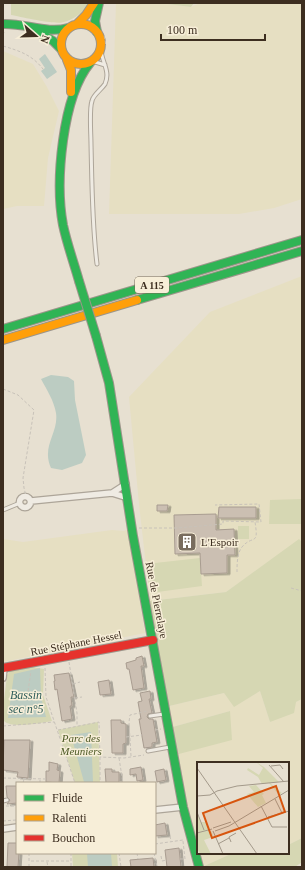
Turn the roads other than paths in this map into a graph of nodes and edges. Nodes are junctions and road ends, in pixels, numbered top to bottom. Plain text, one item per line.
1 (94, 3) edge
2 (99, 3) edge
3 (3, 24) edge
4 (77, 24) junction
5 (27, 26) junction
6 (69, 28) junction
7 (100, 34) junction
8 (61, 49) junction
9 (103, 49) junction
10 (67, 60) junction
11 (91, 62) junction
12 (106, 66) junction
13 (70, 109) junction
14 (302, 240) edge
15 (302, 251) edge
16 (97, 264) dead end
17 (3, 329) edge
18 (3, 340) edge
19 (126, 484) junction
20 (112, 494) junction
21 (128, 498) junction
22 (31, 501) junction
23 (20, 503) junction
24 (3, 510) edge
25 (153, 640) junction
26 (3, 668) edge
27 (3, 678) edge
28 (166, 714) junction
29 (150, 716) dead end
30 (172, 747) junction
31 (148, 751) road end
32 (183, 807) junction
33 (156, 810) edge
34 (16, 827) edge
35 (3, 829) edge
36 (199, 867) edge

1 - 4 main road
2 - 7 main road
3 - 5 main road
4 - 6 main road
4 - 7 main road
5 - 6 main road
5 - 8 main road
6 - 8 main road
7 - 9 main road
8 - 10 main road
9 - 11 main road
9 - 12 lane
10 - 11 main road
10 - 13 main road
11 - 12 lane
11 - 13 main road
12 - 16 lane
13 - 19 main road, Rue de Pierrelaye, bridge
14 - 17 main road, A 115
15 - 18 main road, A 115
19 - 20 street
19 - 21 main road, Rue de Pierrelaye
20 - 21 street
20 - 22 street
21 - 25 main road, Rue de Pierrelaye
22 - 23 street
22 - 23 street
23 - 24 lane
25 - 26 main road, Rue Stéphane Hessel
25 - 28 main road, Rue de Pierrelaye
26 - 27 street
28 - 29 lane
28 - 30 main road, Rue de Pierrelaye
30 - 31 lane
30 - 32 main road, Rue de Pierrelaye
32 - 33 street
32 - 36 main road, Rue de Pierrelaye
34 - 35 street

